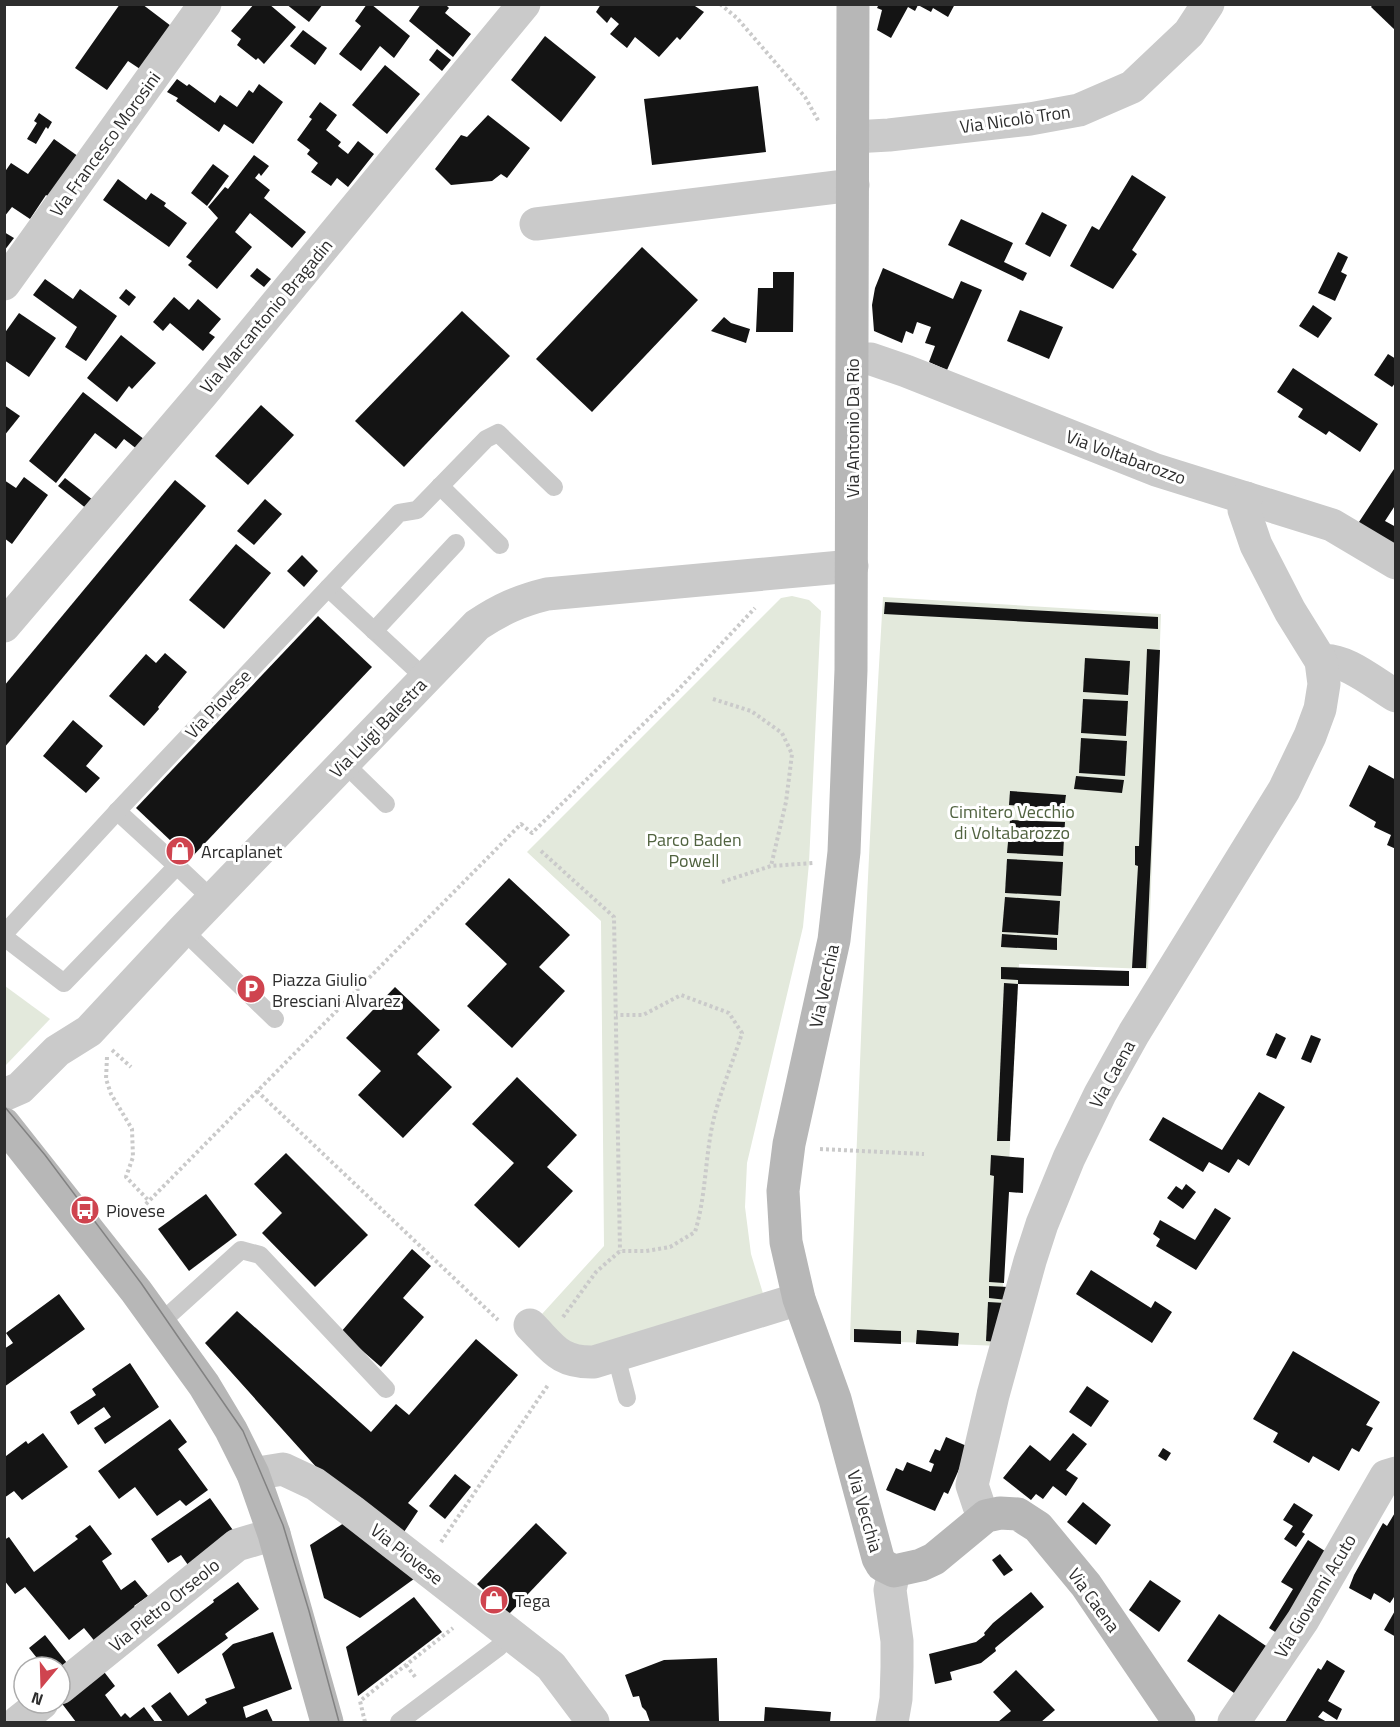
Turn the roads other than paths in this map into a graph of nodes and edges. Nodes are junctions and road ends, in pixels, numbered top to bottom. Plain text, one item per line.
1 (205, 4) edge
2 (524, 4) edge
3 (853, 4) edge
4 (1208, 4) edge
5 (838, 134) junction
6 (853, 185) junction
7 (536, 224) dead end
8 (4, 284) edge
9 (852, 359) junction
10 (440, 486) junction
11 (554, 487) dead end
12 (1246, 498) junction
13 (456, 543) dead end
14 (500, 545) dead end
15 (1395, 563) edge
16 (852, 566) junction
17 (328, 588) junction
18 (4, 626) edge
19 (374, 631) junction
20 (1321, 660) junction
21 (851, 670) joint
22 (426, 679) junction
23 (1395, 696) edge
24 (344, 763) junction
25 (386, 804) dead end
26 (117, 811) junction
27 (177, 866) junction
28 (213, 900) junction
29 (183, 930) junction
30 (4, 936) edge
31 (275, 1019) dead end
32 (4, 1095) edge
33 (4, 1124) edge
34 (799, 1299) junction
35 (530, 1323) road end
36 (159, 1324) junction
37 (615, 1356) junction
38 (386, 1389) dead end
39 (627, 1398) dead end
40 (1395, 1473) edge
41 (252, 1474) junction
42 (986, 1516) junction
43 (274, 1534) junction
44 (894, 1571) junction
45 (499, 1647) dead end
46 (72, 1678) edge
47 (327, 1722) edge
48 (399, 1722) edge
49 (593, 1722) edge
50 (892, 1722) edge
51 (1179, 1722) edge
52 (1234, 1722) edge

1 - 8 street, Via Francesco Morosini
2 - 18 street, Via Marcantonio Bragadin
3 - 5 street, Via Antonio Da Rio
4 - 5 street, Via Nicolò Tron
5 - 6 street, Via Antonio Da Rio
6 - 7 street
6 - 9 street, Via Antonio Da Rio
9 - 12 street, Via Voltabarozzo
9 - 16 street, Via Antonio Da Rio
10 - 11 lane, Via Piovese
10 - 14 lane
10 - 17 lane, Via Piovese
12 - 15 street, Via Voltabarozzo
12 - 20 street
13 - 19 lane
16 - 21 street, Via Antonio Da Rio
16 - 22 street, Via Luigi Balestra
17 - 19 lane
17 - 26 lane, Via Piovese
19 - 22 lane
20 - 23 street
20 - 42 street, Via Caena
21 - 34 street, Via Vecchia
22 - 24 street, Via Luigi Balestra
24 - 25 lane
24 - 28 street, Via Luigi Balestra
26 - 27 lane
26 - 30 lane, Via Piovese
27 - 28 lane
27 - 30 lane
28 - 29 street, Via Luigi Balestra
29 - 31 lane
29 - 32 street, Via Luigi Balestra
33 - 36 street
34 - 37 street
34 - 44 street, Via Vecchia
35 - 37 street
36 - 38 lane
36 - 41 street
37 - 39 lane
40 - 52 street, Via Giovanni Acuto
41 - 43 street
41 - 49 street, Via Piovese
42 - 44 street
42 - 51 street, Via Caena
43 - 46 street, Via Pietro Orseolo
43 - 47 street
44 - 50 street, Via Vecchia
45 - 48 lane

